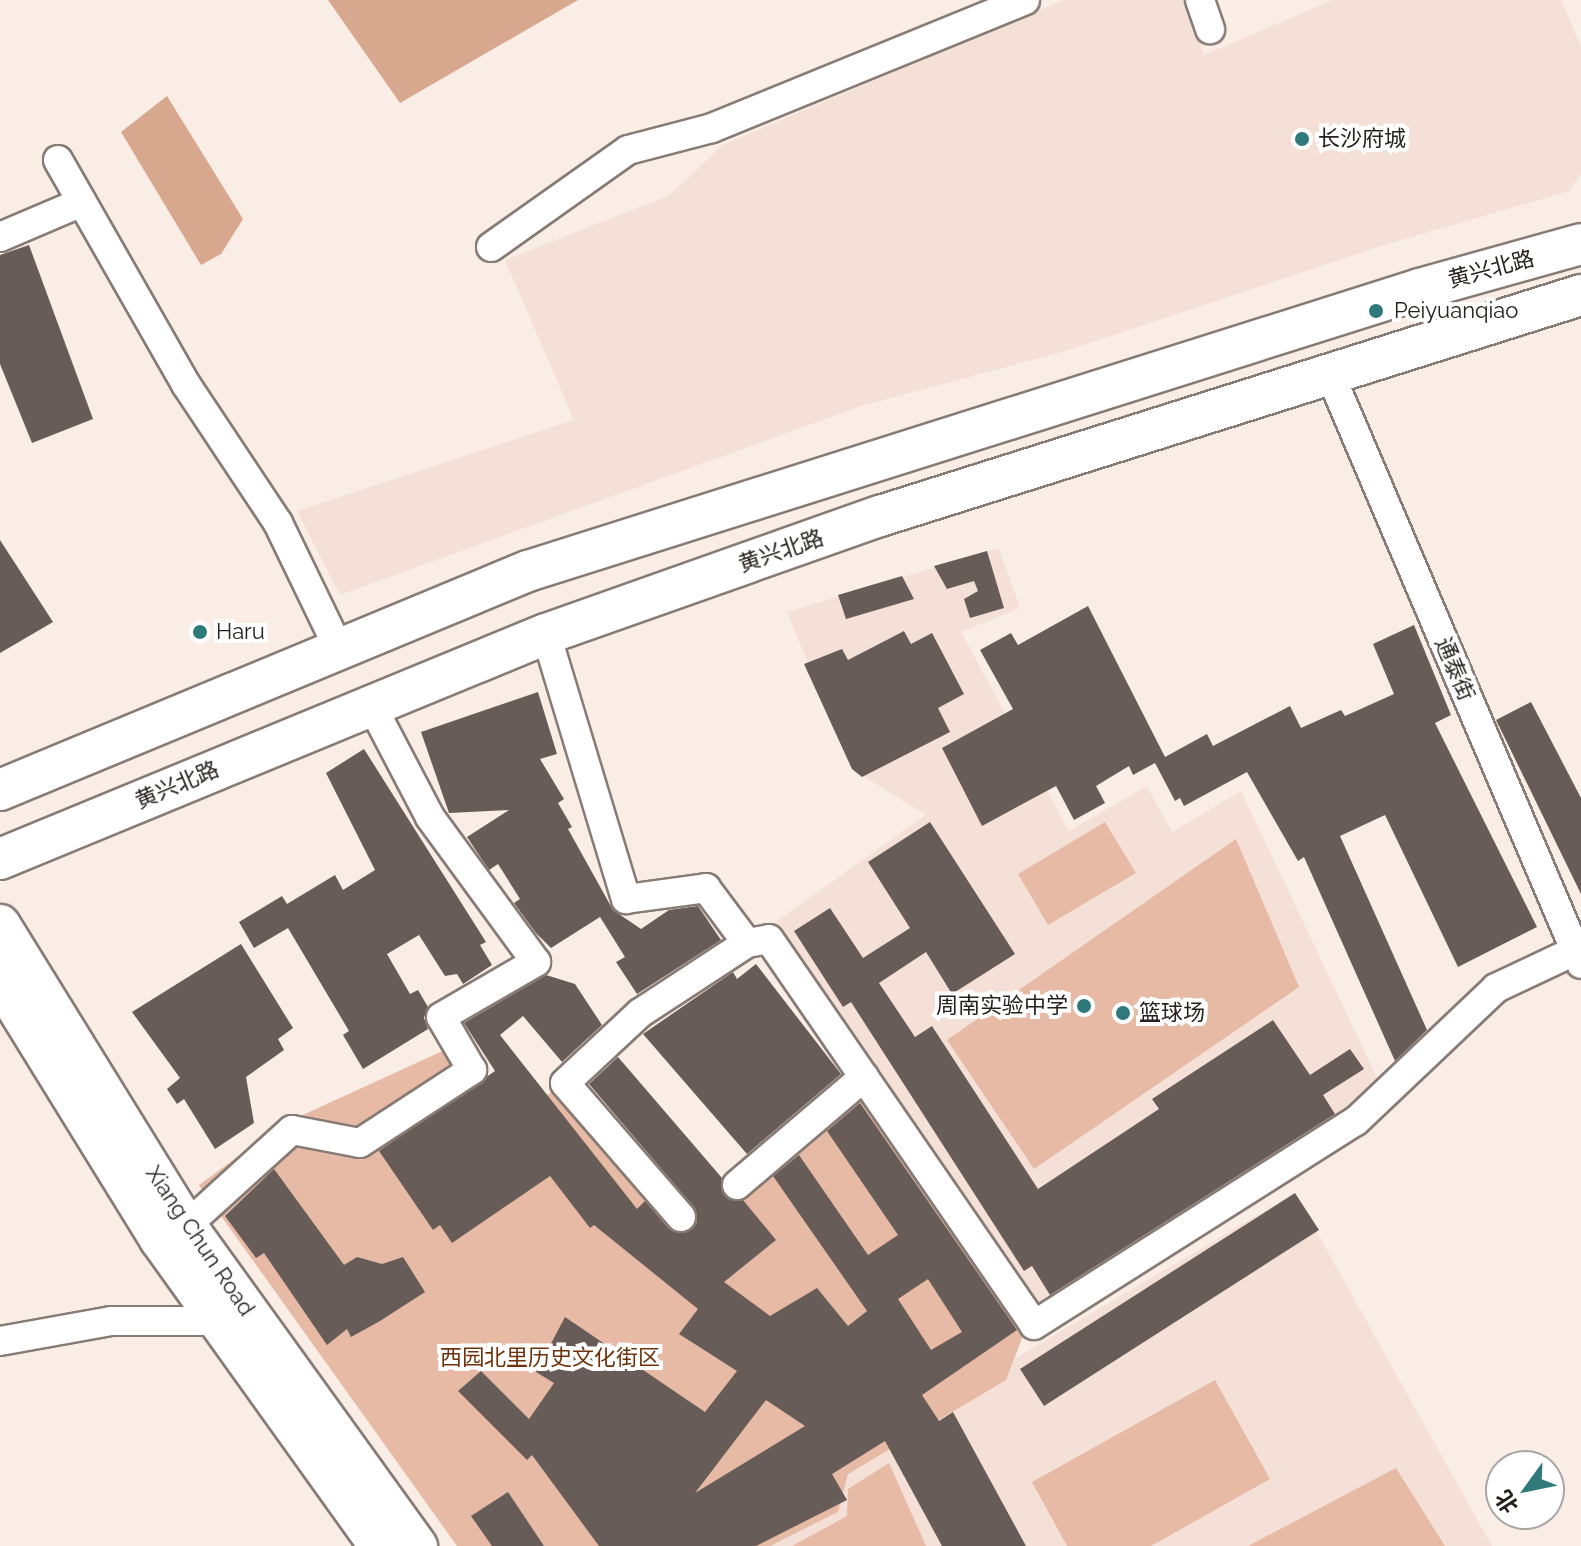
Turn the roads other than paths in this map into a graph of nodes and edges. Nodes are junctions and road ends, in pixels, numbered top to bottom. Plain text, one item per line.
1 (1025, 0) edge
2 (1200, 0) edge
3 (1210, 29) dead end
4 (58, 160) dead end
5 (82, 202) junction
6 (0, 237) edge
7 (1581, 244) edge
8 (491, 247) dead end
9 (1581, 295) edge
10 (1330, 374) junction
11 (546, 634) junction
12 (339, 649) junction
13 (371, 704) junction
14 (0, 790) edge
15 (0, 859) edge
16 (0, 925) edge
17 (747, 943) junction
18 (1579, 954) edge
19 (0, 980) edge
20 (864, 1077) junction
21 (737, 1185) dead end
22 (681, 1217) dead end
23 (186, 1226) junction
24 (219, 1321) junction
25 (0, 1341) edge
26 (380, 1546) edge
27 (417, 1546) edge

1 - 8 street
2 - 3 street
4 - 5 street
5 - 6 street
5 - 12 street
7 - 12 main road, 黄兴北路
9 - 10 main road, 黄兴北路
10 - 11 main road, 黄兴北路
10 - 18 street, 通泰街
11 - 13 main road, 黄兴北路
11 - 17 street
12 - 14 main road, 黄兴北路
13 - 15 main road, 黄兴北路
13 - 23 street
16 - 23 main road, Xiang Chun Road
17 - 20 street
17 - 22 street
18 - 20 street
19 - 24 main road, Xiang Chun Road
20 - 21 street
23 - 27 main road, Xiang Chun Road
24 - 25 street
24 - 26 main road, Xiang Chun Road

